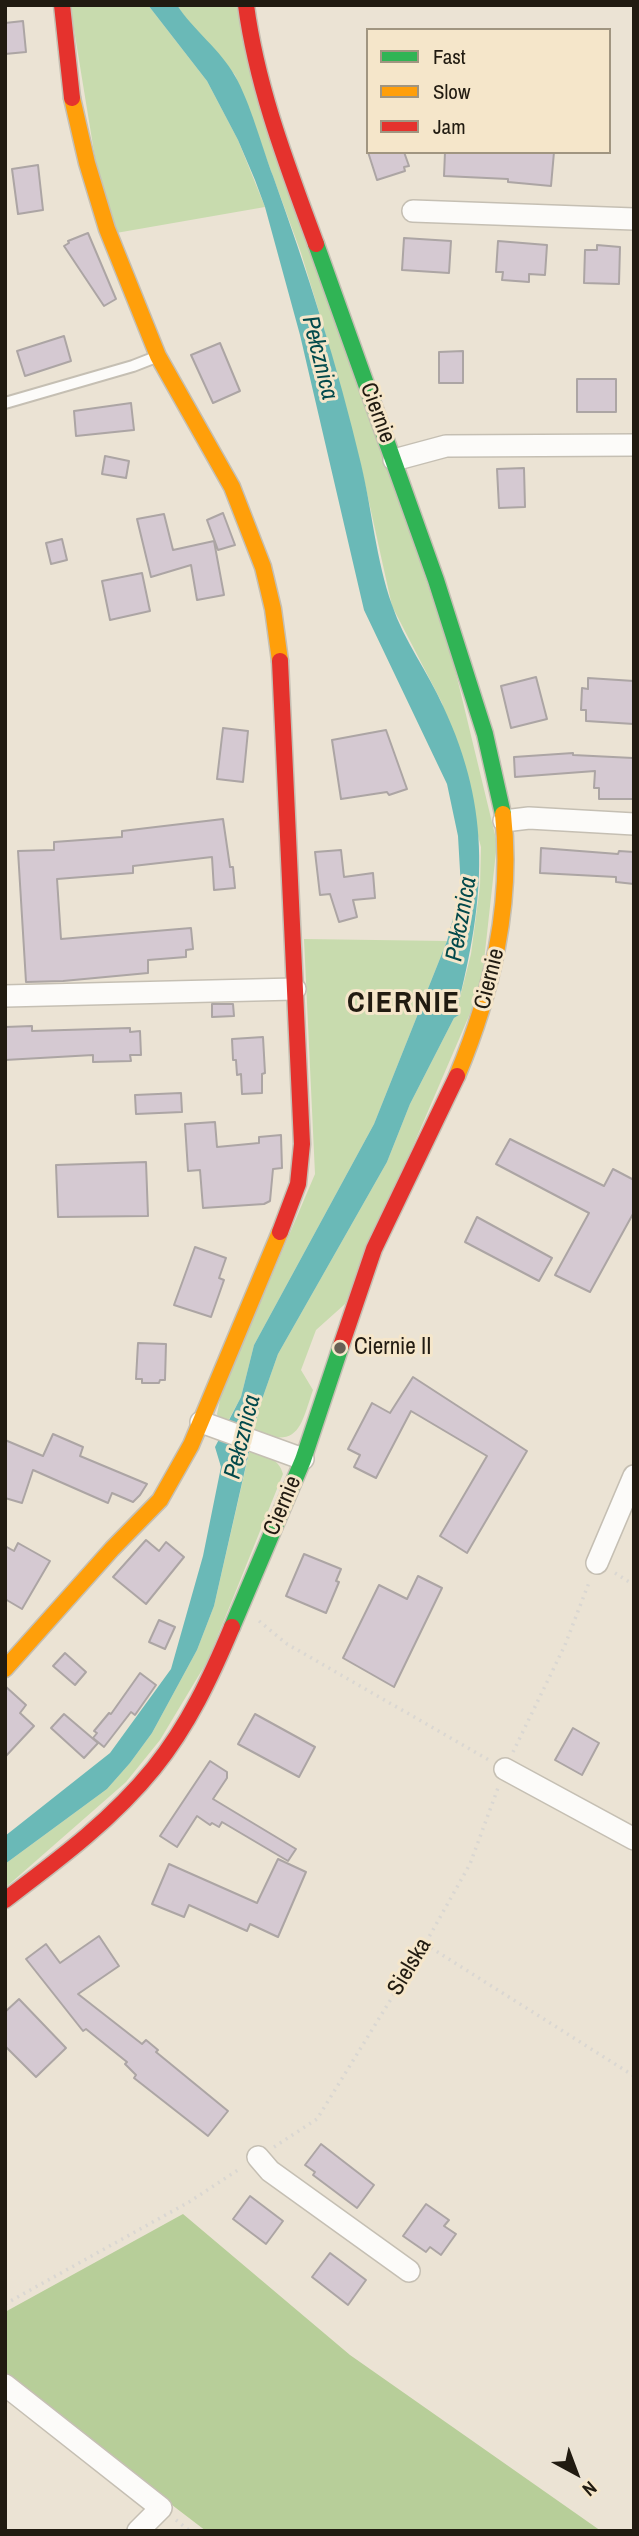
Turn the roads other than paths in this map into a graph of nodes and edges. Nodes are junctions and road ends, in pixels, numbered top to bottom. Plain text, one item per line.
1 (62, 5) edge
2 (246, 5) edge
3 (413, 211) dead end
4 (634, 219) edge
5 (158, 356) junction
6 (5, 403) edge
7 (634, 445) edge
8 (394, 460) junction
9 (504, 821) junction
10 (634, 824) edge
11 (295, 989) junction
12 (5, 996) edge
13 (201, 1422) junction
14 (303, 1459) junction
15 (634, 1476) edge
16 (597, 1563) road end
17 (5, 1669) edge
18 (505, 1769) road end
19 (634, 1839) edge
20 (5, 1899) edge
21 (258, 2157) road end
22 (409, 2271) dead end
23 (5, 2385) edge
24 (138, 2531) edge

1 - 5 street
2 - 8 street, Ciernie
3 - 4 street
5 - 6 lane
5 - 11 street
7 - 8 street
8 - 9 street, Ciernie
9 - 10 street
9 - 14 street, Ciernie
11 - 12 street
11 - 13 street
13 - 14 street
13 - 17 street
14 - 20 street, Ciernie
15 - 16 street
18 - 19 street
21 - 22 street
23 - 24 street

